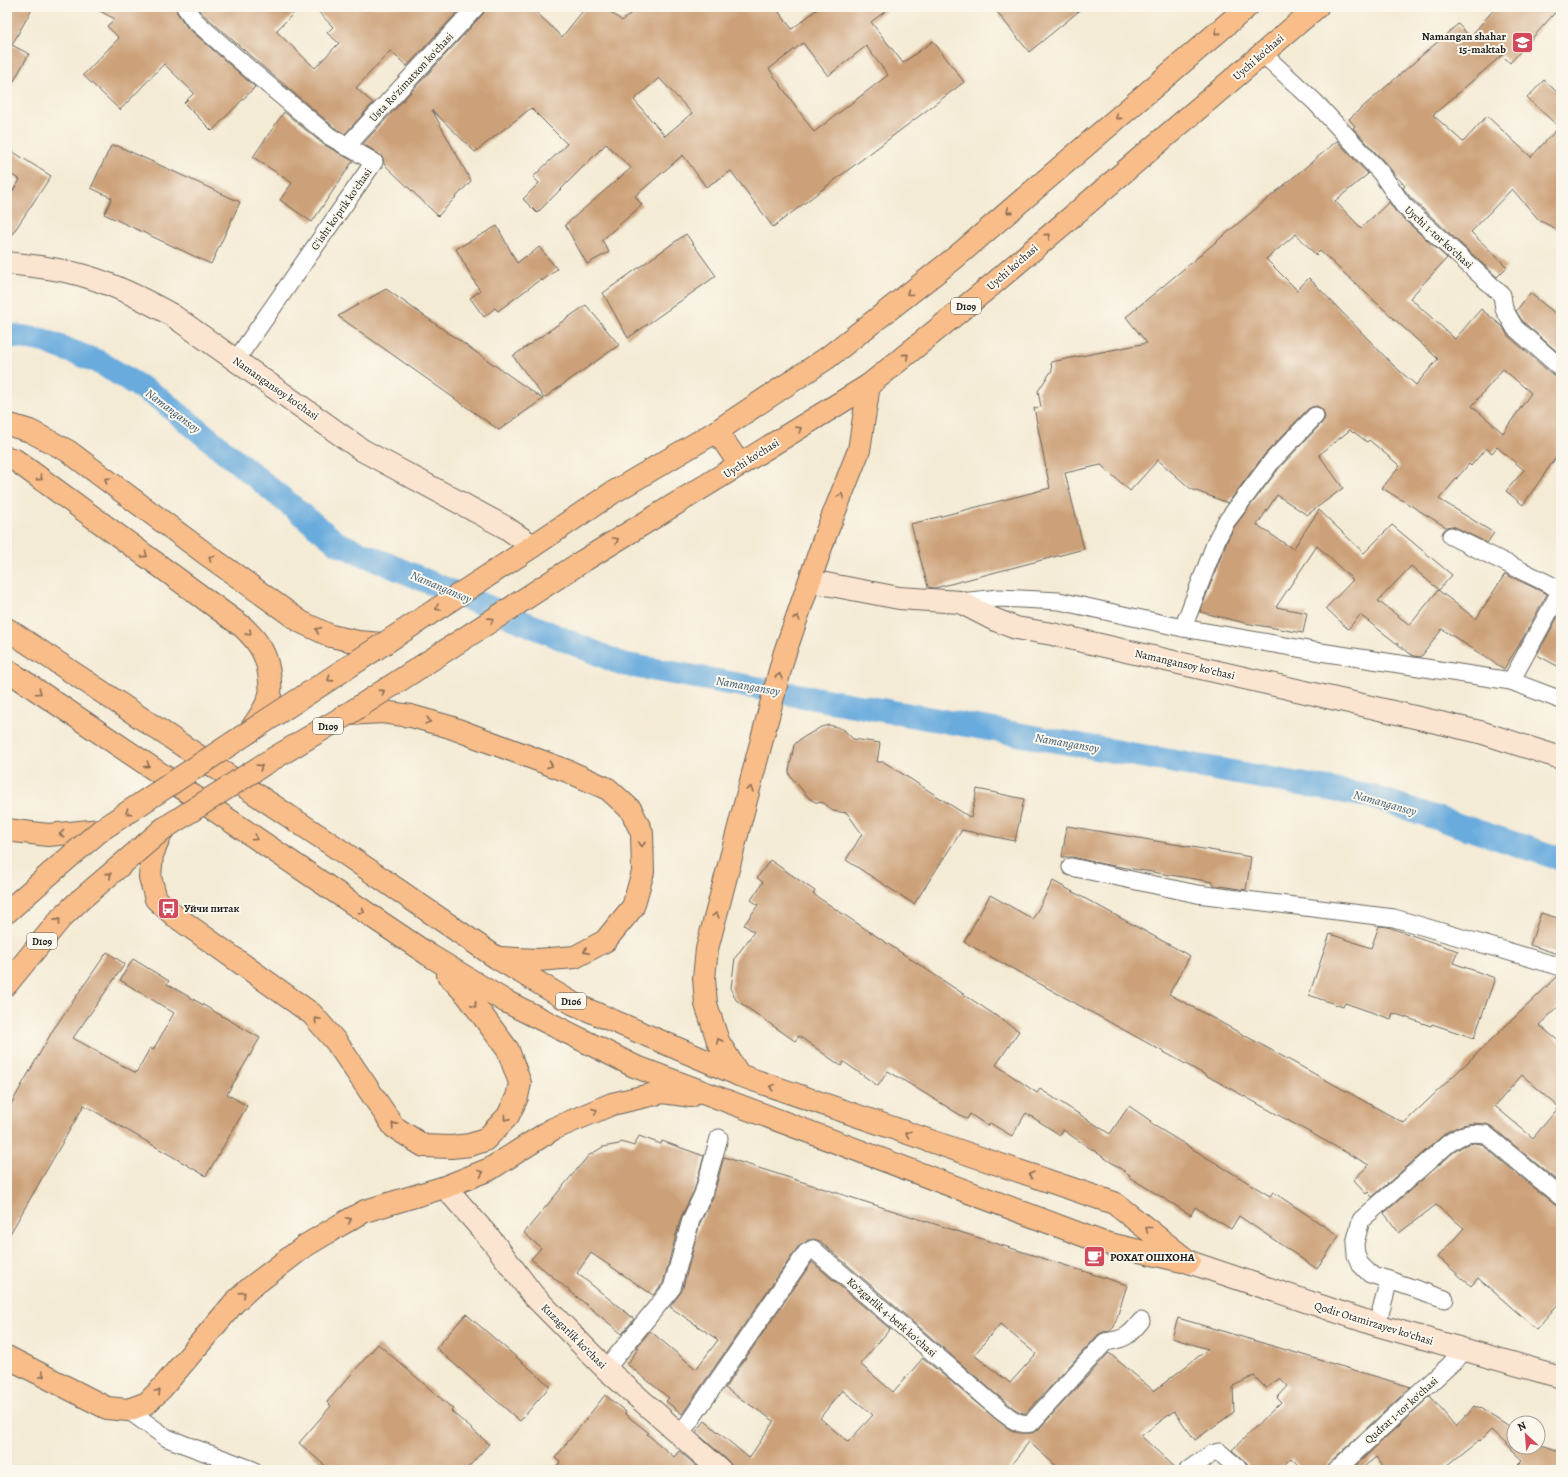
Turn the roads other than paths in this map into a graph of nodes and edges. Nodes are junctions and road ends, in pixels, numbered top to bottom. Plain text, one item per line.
1 (185, 7) edge
2 (476, 7) edge
3 (1247, 7) edge
4 (1317, 7) edge
5 (1263, 54) junction
6 (346, 147) junction
7 (7, 263) edge
8 (236, 360) junction
9 (1561, 368) edge
10 (869, 385) junction
11 (1315, 416) dead end
12 (7, 424) edge
13 (717, 431) junction
14 (7, 458) edge
15 (740, 465) junction
16 (1451, 536) dead end
17 (525, 551) junction
18 (810, 581) junction
19 (1561, 590) edge
20 (960, 602) junction
21 (1183, 628) junction
22 (7, 629) edge
23 (383, 644) junction
24 (7, 670) edge
25 (1511, 681) junction
26 (1561, 700) edge
27 (348, 714) junction
28 (249, 732) junction
29 (1561, 758) edge
30 (163, 829) junction
31 (7, 830) edge
32 (101, 830) junction
33 (1071, 867) dead end
34 (7, 912) edge
35 (429, 956) junction
36 (497, 958) junction
37 (1561, 967) edge
38 (7, 984) edge
39 (739, 1075) junction
40 (797, 1095) junction
41 (741, 1105) junction
42 (786, 1122) junction
43 (719, 1138) dead end
44 (444, 1187) junction
45 (1561, 1198) edge
46 (1189, 1262) junction
47 (1389, 1280) junction
48 (1445, 1299) dead end
49 (1141, 1321) dead end
50 (1377, 1325) junction
51 (1466, 1350) junction
52 (7, 1357) edge
53 (606, 1369) junction
54 (1561, 1377) edge
55 (128, 1410) junction
56 (680, 1435) junction
57 (253, 1470) edge
58 (720, 1470) edge
59 (1188, 1470) edge
60 (1240, 1470) edge
61 (1336, 1470) edge

1 - 6 street, G'isht ko'prik koʻchasi
2 - 6 street, Usta Roʻzimatxon koʻchasi
3 -> 13 main road
4 - 5 main road, Uychi ko'chasi / D109
5 - 9 street, Uychi 1-tor koʻchasi
10 -> 5 main road, Uychi ko'chasi / D109
6 - 8 street, G'isht ko'prik koʻchasi
7 - 8 street, Namangansoy ko'chasi
8 - 17 street, Namangansoy ko'chasi
15 -> 10 main road, Uychi ko'chasi / D109
18 -> 10 main road
11 - 21 street
23 -> 12 main road
13 - 15 main road
13 - 17 main road
14 -> 28 main road
27 -> 15 main road, Uychi ko'chasi / D109, bridge
16 - 19 street
17 -> 23 main road, bridge
18 - 20 street, Namangansoy koʻchasi
39 -> 18 main road
19 - 25 street
20 - 21 street
20 - 29 street, Namangansoy koʻchasi
21 - 25 street
22 - 36 main road, D106
23 -> 28 main road, bridge
24 -> 35 main road, D106
25 - 26 street
30 -> 27 main road, D109, bridge
27 -> 36 main road
28 -> 32 main road, bridge
35 -> 30 main road
38 -> 30 main road, D109, bridge
32 -> 31 main road
32 - 34 main road, bridge
33 - 37 street
35 - 41 main road, D106
36 - 39 main road, D106
40 -> 39 main road, D106
40 - 42 main road
46 -> 40 main road, D106
41 - 42 main road, D106
44 -> 41 main road
42 - 46 main road, D106
43 - 53 street
44 - 53 street, Kuzagarlik koʻchasi
55 -> 44 main road
45 - 47 street
46 - 50 street, Qodir Otamirzayev koʻchasi / D106
47 - 48 street
47 - 50 street
49 - 56 street, Koʻzgarlik 4-berk koʻchasi
50 - 51 street, Qodir Otamirzayev koʻchasi / D106
51 - 54 street, Qodir Otamirzayev koʻchasi / D106
51 - 61 street, Qudrat 1-tor koʻchasi
52 -> 55 main road
53 - 56 street, Kuzagarlik koʻchasi
55 - 57 street
56 - 58 street, Kuzagarlik koʻchasi
59 - 60 street

